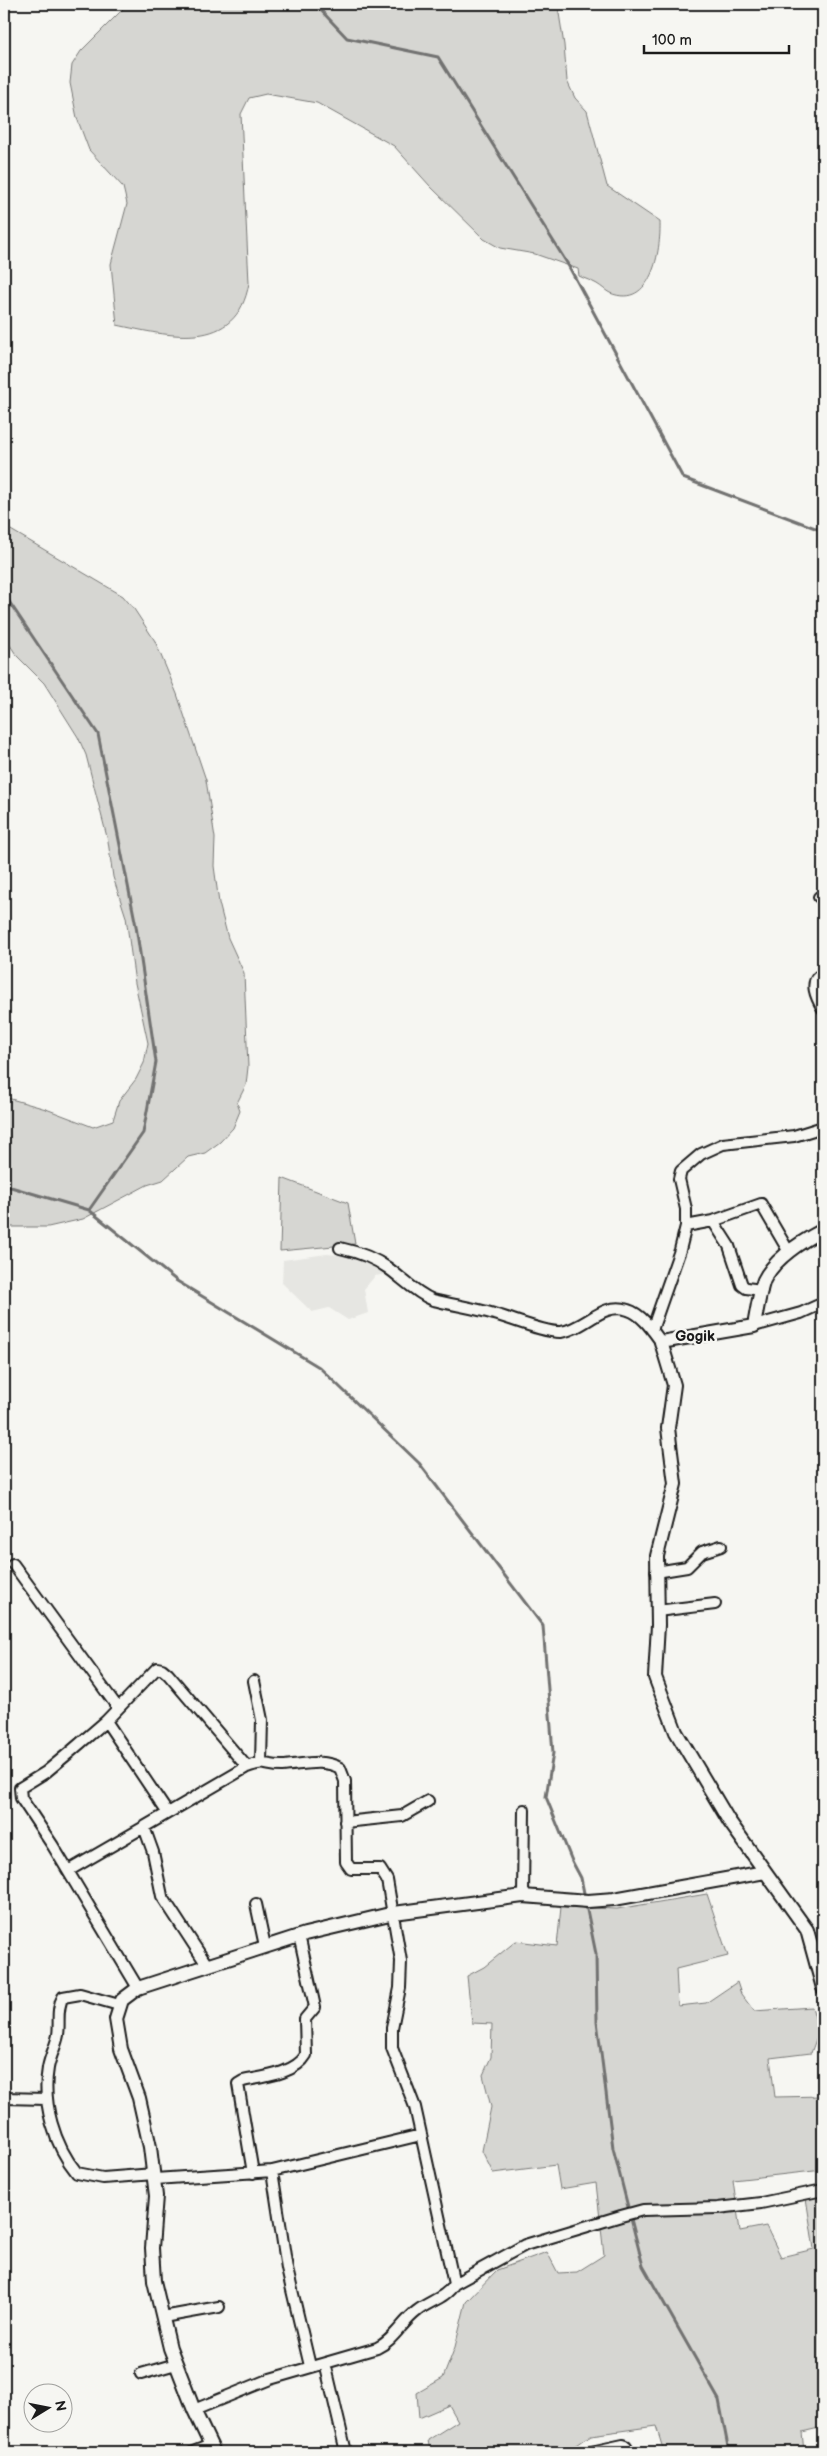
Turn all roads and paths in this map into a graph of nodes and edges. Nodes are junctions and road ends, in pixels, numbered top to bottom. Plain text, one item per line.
1 (823, 974) edge
2 (823, 1009) edge
3 (823, 1127) edge
4 (713, 1221) junction
5 (686, 1226) junction
6 (823, 1230) edge
7 (340, 1248) dead end
8 (789, 1252) junction
9 (762, 1290) junction
10 (823, 1303) edge
11 (754, 1326) junction
12 (652, 1330) junction
13 (661, 1342) junction
14 (721, 1546) dead end
15 (13, 1564) dead end
16 (656, 1572) junction
17 (714, 1604) dead end
18 (657, 1611) junction
19 (254, 1680) dead end
20 (118, 1708) junction
21 (106, 1721) junction
22 (261, 1762) junction
23 (247, 1767) junction
24 (428, 1801) dead end
25 (524, 1810) dead end
26 (167, 1812) junction
27 (345, 1822) junction
28 (144, 1827) junction
29 (68, 1871) junction
30 (764, 1872) junction
31 (523, 1896) junction
32 (256, 1904) dead end
33 (394, 1914) junction
34 (299, 1935) junction
35 (265, 1946) junction
36 (207, 1965) junction
37 (138, 1988) junction
38 (823, 1988) edge
39 (118, 2005) junction
40 (4, 2098) edge
41 (46, 2099) junction
42 (421, 2135) junction
43 (272, 2171) junction
44 (253, 2173) junction
45 (155, 2177) junction
46 (823, 2190) edge
47 (454, 2284) junction
48 (219, 2307) dead end
49 (162, 2316) junction
50 (326, 2363) junction
51 (176, 2364) junction
52 (310, 2366) junction
53 (141, 2374) dead end
54 (194, 2410) junction
55 (213, 2449) edge
56 (193, 2452) edge
57 (346, 2452) edge
58 (591, 2452) edge
59 (628, 2452) edge

1 - 2 street
3 - 5 street
4 - 5 street
4 - 8 street
4 - 9 street
5 - 12 street
6 - 8 street
7 - 12 street
8 - 9 street
9 - 11 street
10 - 11 street
11 - 13 street
12 - 13 street
13 - 16 street
14 - 16 street
15 - 20 street
16 - 18 street
17 - 18 street
18 - 30 street
19 - 22 street
20 - 21 street
20 - 23 street
21 - 26 street
21 - 29 street
22 - 23 street
22 - 27 street
23 - 26 street
24 - 27 street
25 - 31 street
26 - 28 street
27 - 33 street
28 - 29 street
28 - 36 street
29 - 37 street
30 - 31 street
30 - 38 street
31 - 33 street
32 - 35 street
33 - 34 street
33 - 42 street
34 - 35 street
34 - 44 street
35 - 36 street
36 - 37 street
37 - 39 street
39 - 41 street
39 - 45 street
40 - 41 street
41 - 45 street
42 - 43 street
42 - 47 street
43 - 44 street
43 - 52 street
44 - 45 street
45 - 49 street
46 - 47 street
47 - 50 street
48 - 49 street
49 - 51 street
50 - 52 street
50 - 57 street
51 - 53 street
51 - 54 street
52 - 54 street
54 - 55 street
55 - 56 street
58 - 59 street

